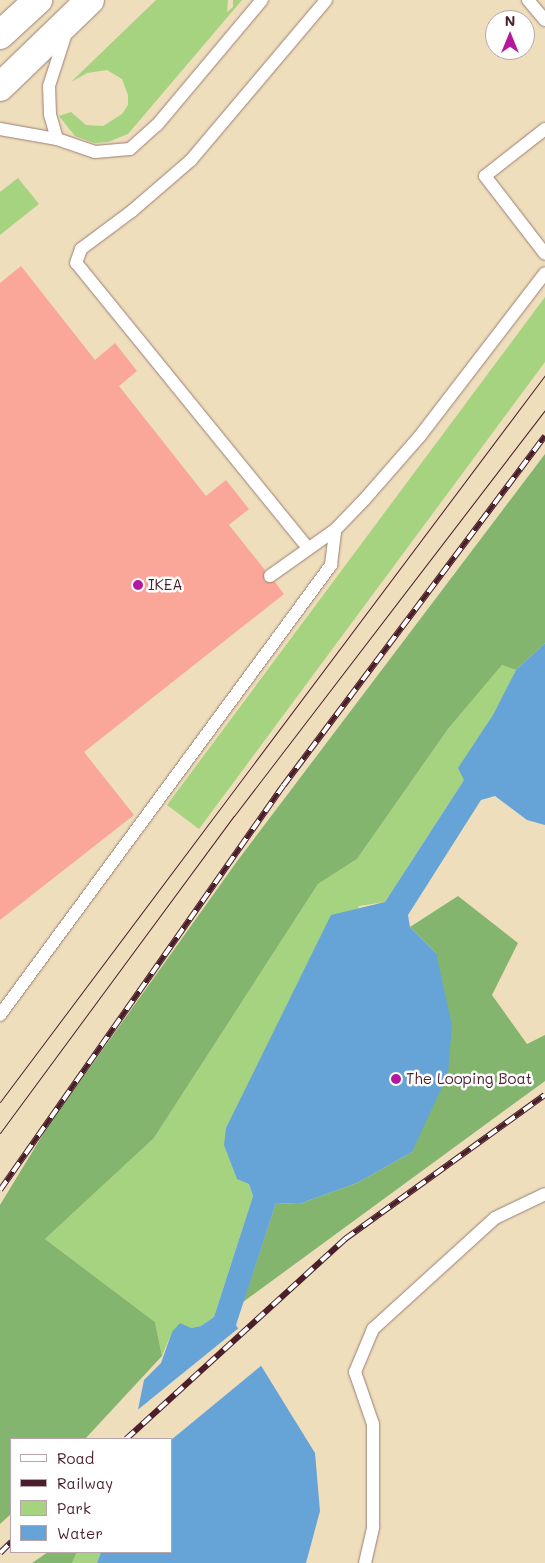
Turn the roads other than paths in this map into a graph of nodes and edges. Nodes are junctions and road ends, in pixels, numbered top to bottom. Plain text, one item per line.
1 (38, 0) edge
2 (90, 0) edge
3 (262, 0) edge
4 (326, 0) edge
5 (528, 0) edge
6 (70, 20) junction
7 (545, 20) edge
8 (0, 35) edge
9 (0, 87) edge
10 (545, 129) edge
11 (0, 130) edge
12 (57, 139) junction
13 (545, 254) edge
14 (545, 273) edge
15 (335, 530) junction
16 (308, 548) junction
17 (270, 576) dead end
18 (0, 1015) edge
19 (545, 1194) edge
20 (365, 1563) edge

1 - 8 main road
2 - 6 main road
3 - 12 lane
4 - 16 lane
5 - 7 lane
6 - 9 main road
6 - 12 lane
10 - 13 lane
11 - 12 lane
14 - 15 lane
15 - 16 lane
15 - 18 lane
16 - 17 lane
19 - 20 lane

